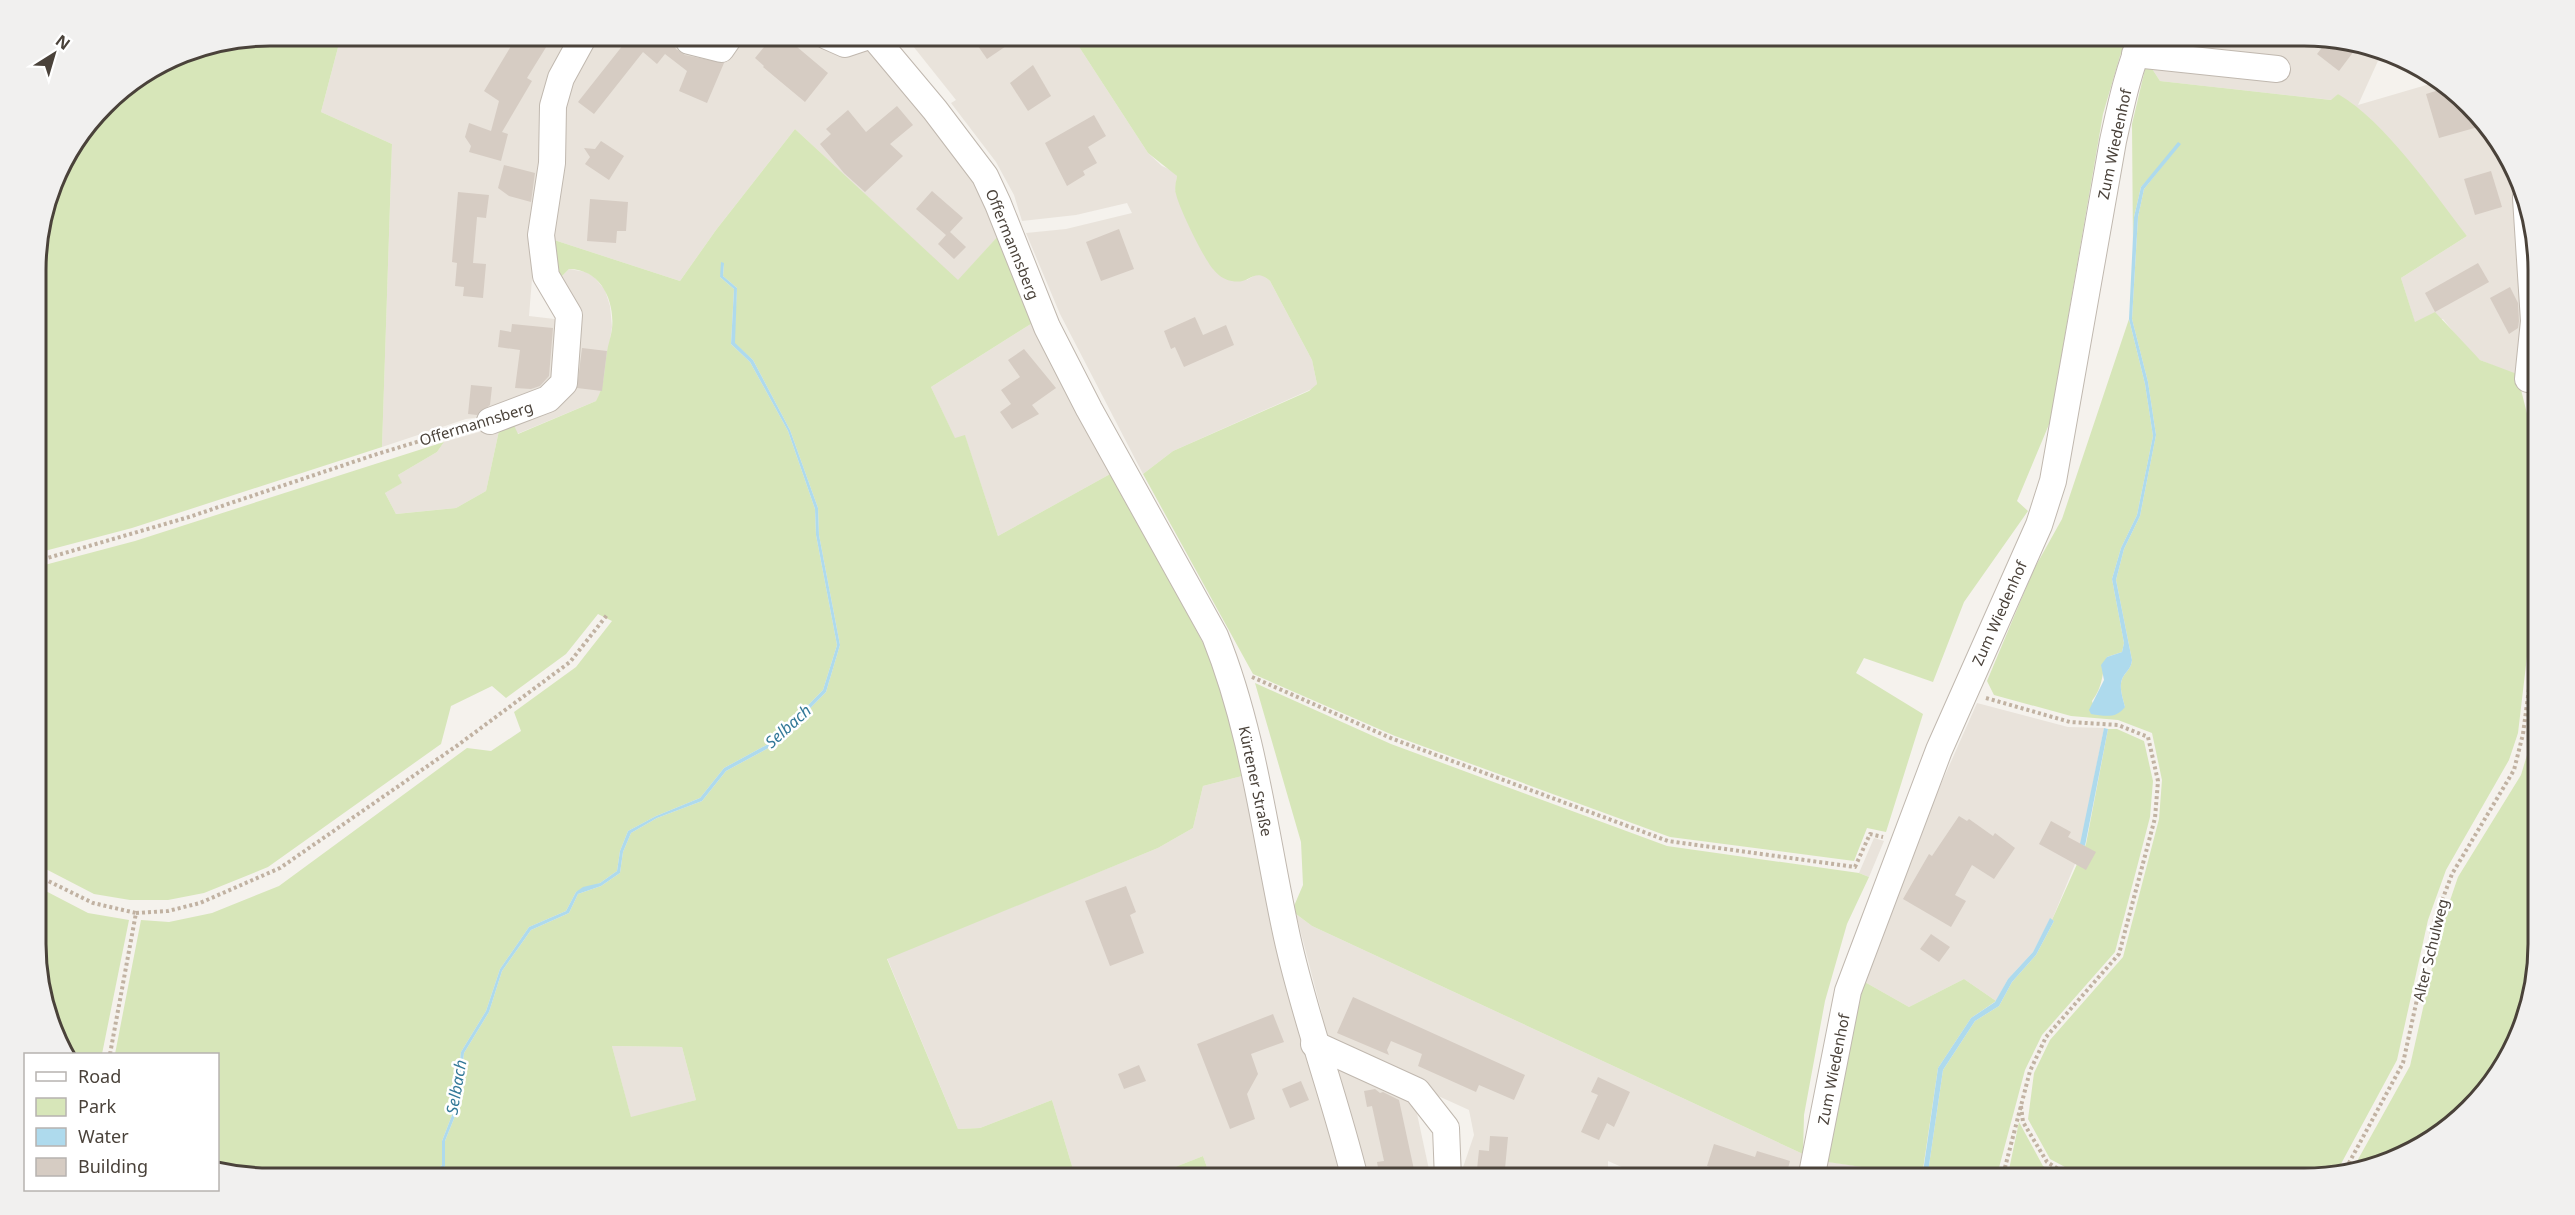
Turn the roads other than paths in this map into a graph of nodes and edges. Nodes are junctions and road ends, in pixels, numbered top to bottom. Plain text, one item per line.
1 (579, 46) edge
2 (706, 46) edge
3 (724, 46) edge
4 (880, 46) edge
5 (2139, 46) edge
6 (2145, 46) edge
7 (2277, 69) dead end
8 (1089, 409) joint
9 (490, 421) road end
10 (1314, 1044) junction
11 (1351, 1168) edge
12 (1448, 1168) edge
13 (1813, 1168) edge

1 - 9 street, Offermannsberg
2 - 3 street
4 - 8 street, Offermannsberg
5 - 13 street, Zum Wiedenhof
6 - 7 street
8 - 10 street, Kürtener Straße
10 - 11 street, Kürtener Straße
10 - 12 street

